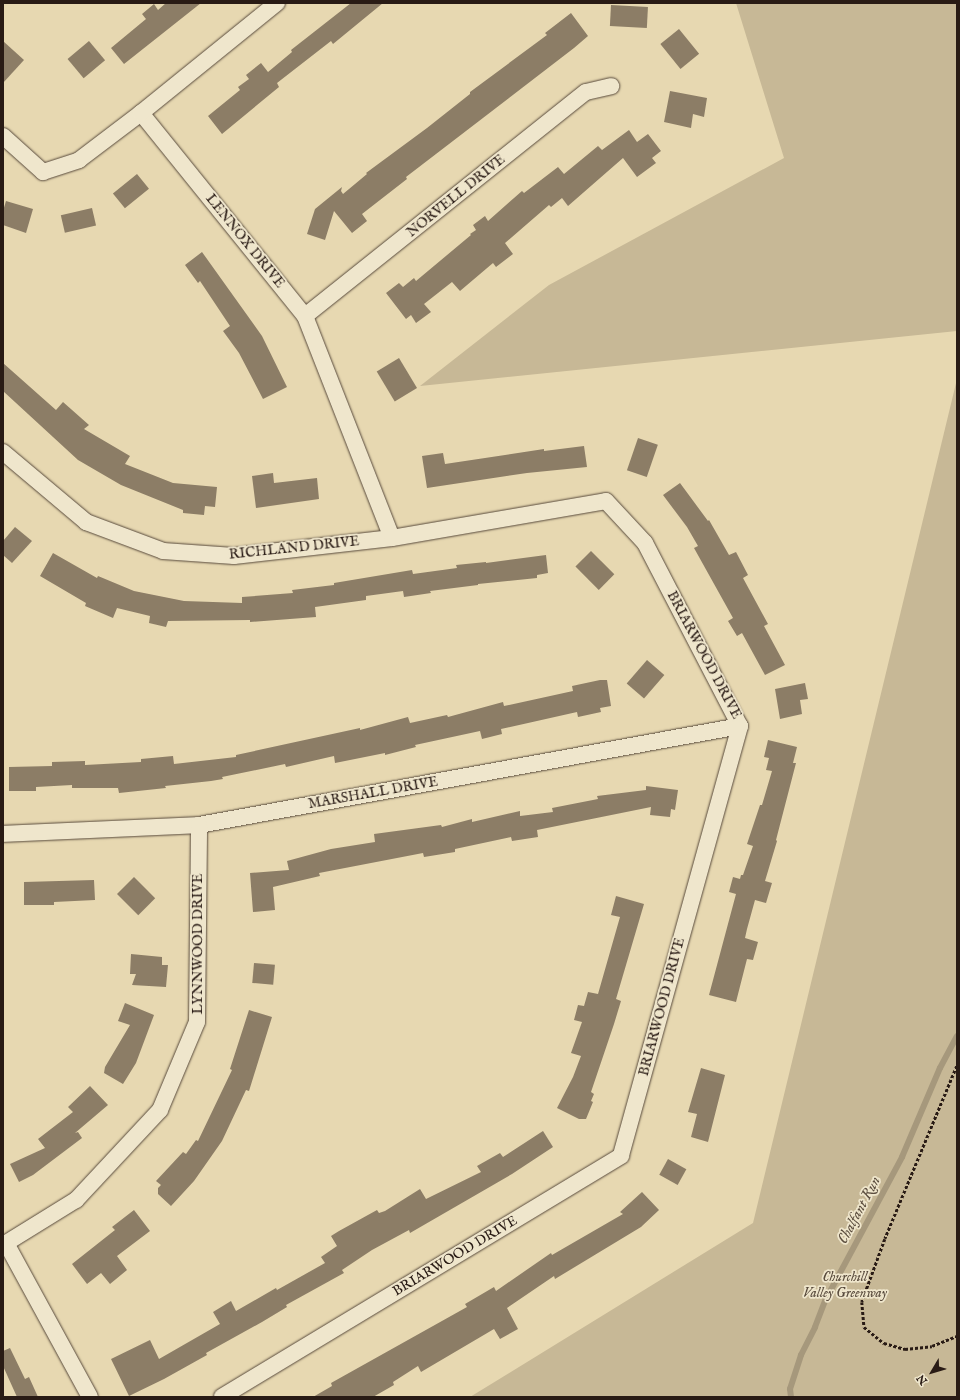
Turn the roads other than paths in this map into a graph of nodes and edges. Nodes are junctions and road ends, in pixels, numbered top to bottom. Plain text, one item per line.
1 (277, 3) edge
2 (611, 86) dead end
3 (141, 114) junction
4 (3, 136) edge
5 (305, 316) junction
6 (3, 452) edge
7 (542, 513) joint
8 (392, 538) junction
9 (740, 726) junction
10 (198, 825) junction
11 (3, 834) edge
12 (5, 1244) edge
13 (90, 1397) edge
14 (222, 1397) edge

1 - 3 street
2 - 5 street, NORVELL DRIVE
3 - 4 street
3 - 5 street, LENNOX DRIVE
5 - 8 street, LENNOX DRIVE
6 - 8 street, RICHLAND DRIVE
7 - 8 street, RICHLAND DRIVE
7 - 9 street, BRIARWOOD DRIVE
9 - 10 street, MARSHALL DRIVE
9 - 14 street, BRIARWOOD DRIVE
10 - 11 street, MARSHALL DRIVE
10 - 12 street, LYNNWOOD DRIVE
12 - 13 street

